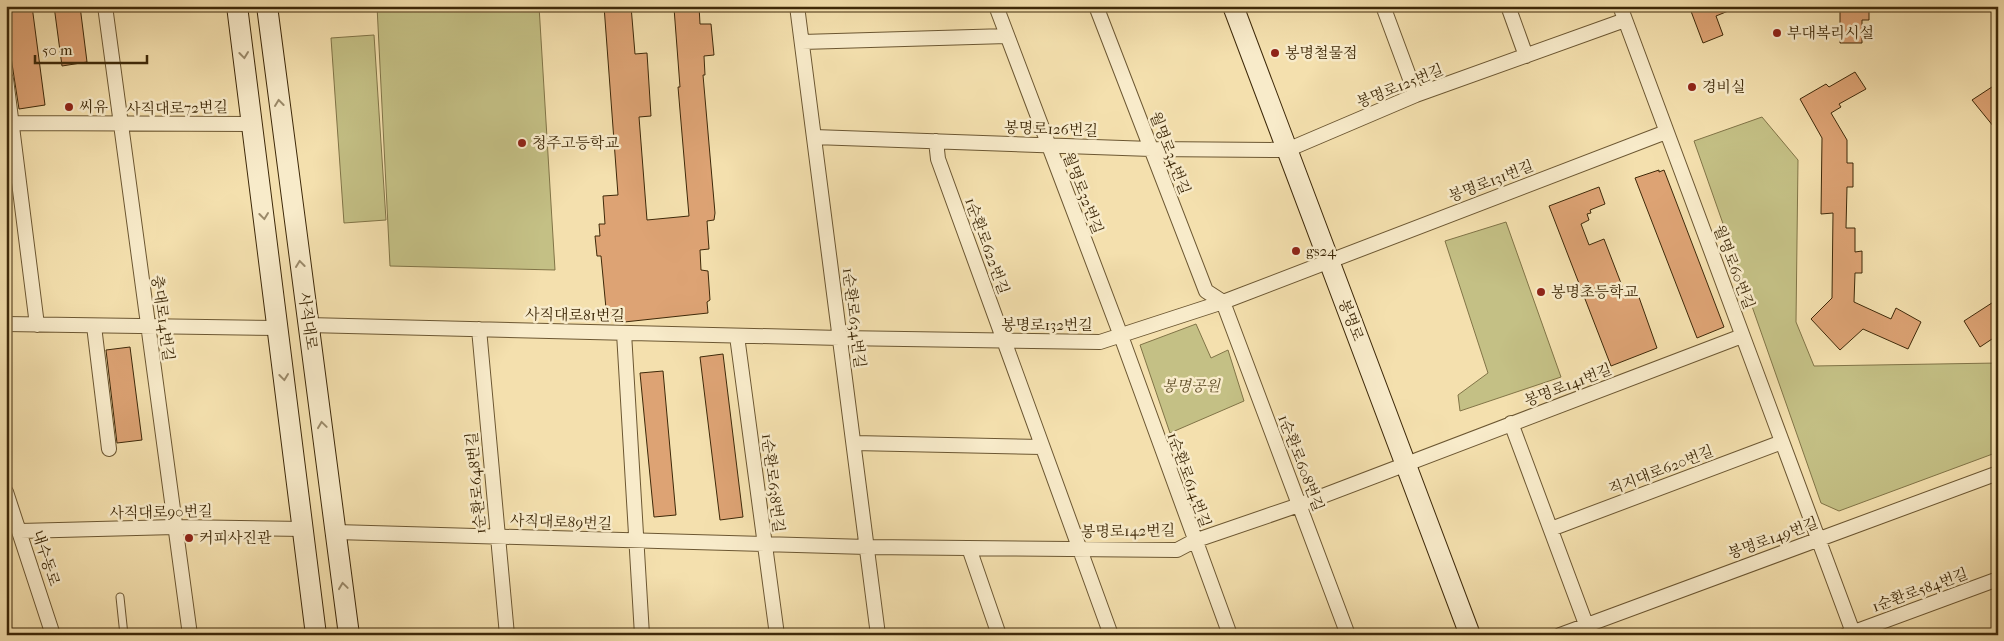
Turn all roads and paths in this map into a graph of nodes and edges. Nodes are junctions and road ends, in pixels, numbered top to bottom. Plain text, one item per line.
1 (105, 6) edge
2 (238, 6) edge
3 (267, 6) edge
4 (797, 6) edge
5 (996, 6) edge
6 (1096, 6) edge
7 (1233, 6) edge
8 (1383, 6) edge
9 (1508, 6) edge
10 (1620, 6) edge
11 (1624, 20) junction
12 (1007, 36) junction
13 (802, 42) junction
14 (1526, 56) junction
15 (6, 79) edge
16 (1416, 95) junction
17 (9, 123) edge
18 (252, 124) junction
19 (120, 125) junction
20 (1666, 132) junction
21 (814, 137) junction
22 (936, 141) junction
23 (1047, 144) junction
24 (1151, 149) junction
25 (1287, 150) junction
26 (1329, 262) junction
27 (1223, 302) junction
28 (6, 324) edge
29 (37, 325) junction
30 (308, 325) junction
31 (94, 326) junction
32 (147, 327) junction
33 (278, 328) junction
34 (479, 329) junction
35 (624, 333) junction
36 (737, 336) junction
37 (1121, 336) junction
38 (1742, 336) junction
39 (840, 338) junction
40 (1004, 342) junction
41 (1512, 423) junction
42 (1782, 442) junction
43 (854, 443) junction
44 (1042, 446) junction
45 (109, 449) dead end
46 (1405, 464) junction
47 (1998, 473) edge
48 (6, 492) edge
49 (1299, 505) junction
50 (175, 527) junction
51 (303, 529) junction
52 (1551, 529) junction
53 (20, 531) junction
54 (336, 532) junction
55 (498, 536) junction
56 (1818, 539) junction
57 (636, 540) junction
58 (1194, 541) junction
59 (765, 544) junction
60 (867, 547) junction
61 (969, 548) junction
62 (1078, 548) junction
63 (1998, 580) edge
64 (120, 596) dead end
65 (1588, 630) edge
66 (52, 631) edge
67 (642, 633) edge
68 (1851, 634) edge
69 (63, 635) edge
70 (124, 635) edge
71 (190, 635) edge
72 (316, 635) edge
73 (350, 635) edge
74 (507, 635) edge
75 (777, 635) edge
76 (878, 635) edge
77 (999, 635) edge
78 (1111, 635) edge
79 (1230, 635) edge
80 (1348, 635) edge
81 (1470, 635) edge
82 (1560, 635) edge

1 - 19 street, 충대로14번길
2 -> 18 main road, 사직대로
30 -> 3 main road, 사직대로
4 - 13 street, 1순환로634번길
5 - 12 street, 월명로32번길
6 - 24 street, 월명로34번길
7 - 25 main road, 봉명로
8 - 16 street
9 - 14 street
10 - 11 street, 월명로60번길
11 - 14 street, 봉명로125번길
11 - 20 street, 월명로60번길
12 - 13 street
12 - 23 street, 월명로32번길
13 - 21 street, 1순환로634번길
14 - 16 street, 봉명로125번길
15 - 17 street
16 - 25 street, 봉명로125번길
17 - 19 street, 사직대로72번길
17 - 29 street
18 - 19 street, 사직대로72번길
18 -> 33 main road, 사직대로
19 - 32 street, 충대로14번길
20 - 26 street, 봉명로131번길
20 - 38 street, 월명로60번길
21 - 22 street, 봉명로126번길
21 - 39 street, 1순환로634번길
22 - 23 street, 봉명로126번길
22 - 40 street, 1순환로622번길
23 - 24 street, 봉명로126번길
23 - 37 street, 월명로32번길
24 - 25 street, 봉명로126번길
24 - 27 street, 월명로34번길
25 - 26 main road, 봉명로
26 - 27 street, 봉명로132번길
26 - 46 main road, 봉명로
27 - 37 street, 봉명로132번길
27 - 49 street, 1순환로608번길
28 - 29 street
29 - 31 street
30 - 34 street, 사직대로81번길
54 -> 30 main road, 사직대로
31 - 32 street
31 - 45 street
32 - 33 street
32 - 50 street, 충대로14번길
33 -> 51 main road, 사직대로
34 - 35 street, 사직대로81번길
34 - 55 street, 1순환로648번길
35 - 36 street, 사직대로81번길
35 - 57 street, 사직대로89번길
36 - 39 street, 사직대로81번길
36 - 59 street, 1순환로638번길
37 - 40 street, 봉명로132번길
37 - 58 street, 1순환로614번길
38 - 41 street, 봉명로141번길
38 - 42 street, 월명로60번길
39 - 40 street, 봉명로132번길
39 - 43 street, 1순환로634번길
40 - 44 street, 1순환로622번길
41 - 46 street, 봉명로141번길
41 - 52 street
42 - 52 street, 직지대로620번길
42 - 56 street, 월명로60번길
43 - 44 street
43 - 60 street, 1순환로634번길
44 - 62 street, 1순환로622번길
46 - 49 street, 봉명로142번길
46 - 81 main road, 봉명로
47 - 56 street, 봉명로149번길
48 - 53 street, 내수동로
49 - 58 street, 봉명로142번길
49 - 80 street, 1순환로608번길
50 - 51 street, 사직대로90번길
50 - 53 street, 사직대로90번길
50 - 71 street, 충대로14번길
51 - 72 main road, 사직대로
52 - 65 street
53 - 66 street, 내수동로
54 - 55 street, 사직대로89번길
73 -> 54 main road, 사직대로
55 - 57 street, 사직대로89번길
55 - 74 street, 1순환로648번길
56 - 65 street, 봉명로149번길
56 - 68 street, 월명로60번길
57 - 59 street, 사직대로89번길
57 - 67 street, 사직대로89번길
58 - 62 street, 봉명로142번길
58 - 79 street, 1순환로614번길
59 - 60 street, 사직대로89번길
59 - 75 street, 1순환로638번길
60 - 61 street, 봉명로142번길
60 - 76 street, 1순환로634번길
61 - 62 street, 봉명로142번길
61 - 77 street
62 - 78 street, 1순환로622번길
63 - 68 street, 1순환로584번길
64 - 70 lane
65 - 82 street, 봉명로149번길
66 - 69 street

